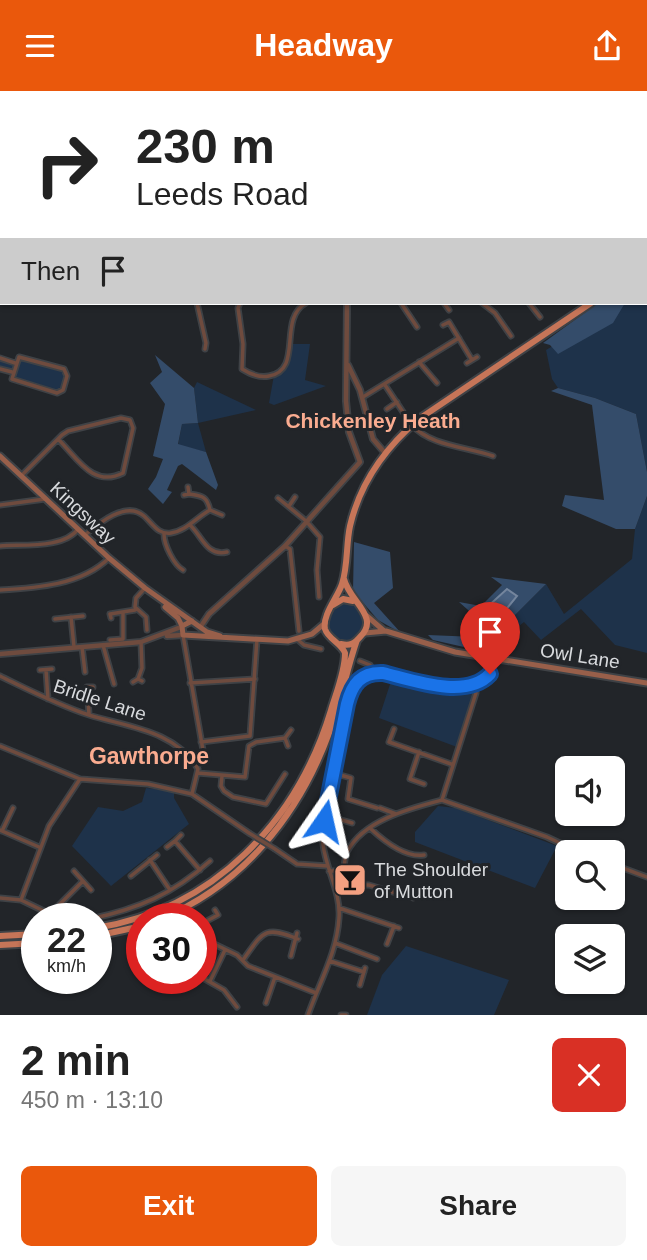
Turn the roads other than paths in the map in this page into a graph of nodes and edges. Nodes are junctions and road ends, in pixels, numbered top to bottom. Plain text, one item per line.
1 (197, 305) edge
2 (239, 305) edge
3 (298, 305) edge
4 (347, 305) edge
5 (402, 305) edge
6 (445, 305) edge
7 (485, 305) edge
8 (531, 305) edge
9 (588, 305) edge
10 (541, 306) dead end
11 (449, 310) dead end
12 (535, 310) junction
13 (540, 317) dead end
14 (443, 325) dead end
15 (417, 327) dead end
16 (511, 336) dead end
17 (459, 338) junction
18 (205, 349) dead end
19 (0, 358) edge
20 (346, 361) junction
21 (419, 362) junction
22 (16, 363) junction
23 (467, 363) dead end
24 (0, 369) edge
25 (12, 372) junction
26 (428, 374) junction
27 (424, 378) dead end
28 (346, 380) junction
29 (355, 380) junction
30 (437, 383) dead end
31 (385, 385) junction
32 (363, 397) junction
33 (397, 402) junction
34 (387, 409) dead end
35 (405, 415) dead end
36 (412, 425) junction
37 (58, 439) junction
38 (385, 453) junction
39 (490, 453) dead end
40 (0, 456) edge
41 (21, 476) junction
42 (188, 487) dead end
43 (295, 497) dead end
44 (278, 498) dead end
45 (45, 499) junction
46 (0, 505) edge
47 (289, 506) junction
48 (209, 510) junction
49 (222, 515) dead end
50 (306, 521) junction
51 (190, 524) junction
52 (78, 529) junction
53 (164, 533) junction
54 (85, 535) junction
55 (0, 546) edge
56 (285, 546) junction
57 (227, 552) dead end
58 (220, 554) junction
59 (109, 558) junction
60 (220, 561) dead end
61 (178, 567) junction
62 (184, 570) dead end
63 (174, 572) dead end
64 (344, 577) junction
65 (146, 589) junction
66 (0, 590) edge
67 (319, 597) dead end
68 (353, 601) junction
69 (333, 605) junction
70 (135, 610) junction
71 (122, 613) junction
72 (209, 614) junction
73 (83, 616) dead end
74 (111, 616) dead end
75 (367, 616) junction
76 (71, 617) junction
77 (55, 619) dead end
78 (192, 622) junction
79 (325, 623) junction
80 (182, 627) junction
81 (201, 627) junction
82 (147, 630) dead end
83 (299, 631) dead end
84 (386, 631) junction
85 (365, 633) junction
86 (312, 634) junction
87 (183, 635) junction
88 (162, 636) junction
89 (197, 636) junction
90 (220, 636) junction
91 (329, 636) junction
92 (257, 639) junction
93 (297, 639) junction
94 (110, 640) dead end
95 (357, 640) junction
96 (141, 642) junction
97 (339, 644) junction
98 (103, 645) junction
99 (82, 646) junction
100 (74, 647) junction
101 (321, 649) dead end
102 (0, 654) edge
103 (494, 658) junction
104 (360, 661) dead end
105 (52, 669) dead end
106 (40, 670) dead end
107 (46, 670) junction
108 (85, 672) dead end
109 (374, 673) junction
110 (0, 676) edge
111 (255, 679) junction
112 (133, 682) dead end
113 (190, 683) junction
114 (647, 683) edge
115 (114, 684) dead end
116 (475, 685) junction
117 (93, 687) dead end
118 (48, 699) junction
119 (89, 715) junction
120 (394, 729) dead end
121 (291, 730) dead end
122 (285, 738) junction
123 (201, 742) junction
124 (0, 745) edge
125 (288, 746) dead end
126 (419, 752) junction
127 (201, 763) dead end
128 (451, 764) junction
129 (198, 773) junction
130 (333, 773) junction
131 (285, 774) dead end
132 (222, 776) junction
133 (80, 779) junction
134 (424, 784) dead end
135 (192, 794) junction
136 (442, 800) junction
137 (12, 808) dead end
138 (396, 814) junction
139 (324, 815) junction
140 (352, 823) dead end
141 (371, 829) junction
142 (1, 831) edge
143 (181, 835) dead end
144 (175, 841) junction
145 (555, 841) edge
146 (40, 847) junction
147 (167, 847) dead end
148 (157, 855) dead end
149 (425, 855) dead end
150 (150, 860) junction
151 (210, 861) dead end
152 (329, 869) junction
153 (625, 869) edge
154 (200, 870) junction
155 (74, 871) dead end
156 (344, 871) junction
157 (131, 876) dead end
158 (647, 877) edge
159 (83, 881) junction
160 (344, 885) junction
161 (92, 890) dead end
162 (170, 890) junction
163 (336, 890) junction
164 (415, 893) dead end
165 (0, 898) edge
166 (21, 900) junction
167 (27, 903) edge
168 (61, 903) edge
169 (189, 903) edge
170 (340, 908) junction
171 (112, 913) edge
172 (112, 923) edge
173 (21, 935) edge
174 (0, 936) edge
175 (335, 943) junction
176 (21, 944) edge
177 (387, 944) dead end
178 (0, 945) edge
179 (217, 946) edge
180 (225, 950) junction
181 (291, 956) dead end
182 (377, 959) dead end
183 (243, 960) junction
184 (330, 961) junction
185 (217, 967) edge
186 (275, 977) junction
187 (360, 985) dead end
188 (217, 986) edge
189 (316, 993) junction
190 (266, 1003) dead end
191 (234, 1006) dead end
192 (308, 1015) edge
193 (341, 1015) edge
194 (346, 1015) edge

1 - 18 street
2 - 3 street
4 - 20 street
5 - 15 street
6 - 11 street
7 - 16 street
8 - 12 street
9 - 36 highway
10 - 12 street
12 - 13 street
14 - 17 street
17 - 21 street
17 - 23 street
19 - 22 street
20 - 28 street
20 - 29 street
21 - 26 street
21 - 31 street
22 - 25 street
22 - 25 street
24 - 25 street
26 - 27 street
26 - 30 street
28 - 29 street
28 - 50 street
29 - 32 street
31 - 32 street
31 - 33 street
32 - 38 street
33 - 34 street
33 - 35 street
36 - 38 highway
36 - 39 street
37 - 37 street
37 - 41 street
38 - 64 highway
40 - 41 main road, Kingsway
41 - 45 main road, Kingsway
42 - 48 street
43 - 47 street
44 - 47 street
45 - 46 street
45 - 52 main road, Kingsway
47 - 50 street
48 - 49 street
48 - 51 street
50 - 56 street
50 - 67 street
51 - 53 street
51 - 58 street
52 - 54 main road, Kingsway
52 - 55 street
53 - 54 street
53 - 61 street
54 - 59 main road, Kingsway
56 - 72 street
56 - 83 street
57 - 58 street
58 - 60 street
59 - 65 main road, Kingsway
59 - 66 street
61 - 62 street
61 - 63 street
64 - 68 highway
64 - 69 highway
65 - 70 street
65 - 78 main road, Kingsway
65 - 80 main road, Kingsway
68 - 69 highway
68 - 75 highway
69 - 79 highway
70 - 71 street
70 - 82 street
71 - 74 street
71 - 94 street
72 - 78 street
72 - 81 street
73 - 76 street
75 - 84 main road, Owl Lane
75 - 85 highway
76 - 77 street
76 - 100 street
78 - 80 main road
78 - 81 main road, Kingsway
79 - 86 main road
79 - 91 highway
80 - 87 main road
80 - 88 street
81 - 89 main road
81 - 90 main road, Kingsway
84 - 85 main road, Owl Lane
84 - 103 main road, Owl Lane
85 - 95 highway
86 - 91 main road
86 - 93 main road
87 - 88 street
87 - 89 main road
87 - 113 street
88 - 96 street
89 - 90 main road
90 - 92 main road
91 - 97 highway
92 - 93 main road
92 - 111 street
93 - 101 street
95 - 97 highway
95 - 169 highway
96 - 98 street
96 - 112 street
97 - 172 highway
98 - 99 street
98 - 115 street
99 - 100 street
99 - 108 street
100 - 102 street
103 - 114 main road, Owl Lane
103 - 116 street
104 - 109 street
105 - 107 street
106 - 107 street
107 - 118 street
109 - 116 street
109 - 130 street
110 - 118 street, Bridle Lane
111 - 113 street
111 - 123 street
113 - 123 street
116 - 128 street
117 - 119 street
118 - 119 street, Bridle Lane
119 - 129 street, Bridle Lane
120 - 126 street
121 - 122 street
122 - 125 street
122 - 132 street
123 - 127 street
124 - 133 street
126 - 128 street
126 - 134 street
128 - 136 street
129 - 132 street
129 - 135 street
130 - 138 street
130 - 139 street
131 - 132 street
133 - 135 street
133 - 146 street
135 - 152 street, bridge
136 - 138 street
136 - 145 street
137 - 142 street
138 - 141 street
139 - 140 street
139 - 152 street
141 - 149 street
141 - 156 street
142 - 146 street
143 - 144 street
144 - 147 street
144 - 154 street
146 - 166 street
148 - 150 street
150 - 157 street
150 - 162 street
151 - 154 street
152 - 156 street
152 - 163 street
153 - 158 street
154 - 162 street
155 - 159 street
156 - 160 street
159 - 161 street
159 - 168 street
160 - 163 street
160 - 164 street
162 - 171 street
163 - 170 street
165 - 166 street
166 - 167 street
170 - 175 street
170 - 177 street
173 - 174 highway
175 - 182 street
175 - 184 street
176 - 178 highway
179 - 180 street
180 - 183 street
180 - 185 street
181 - 183 street
183 - 186 street
184 - 187 street
184 - 189 street
186 - 189 street
186 - 190 street
188 - 191 street
189 - 192 street
193 - 194 street

